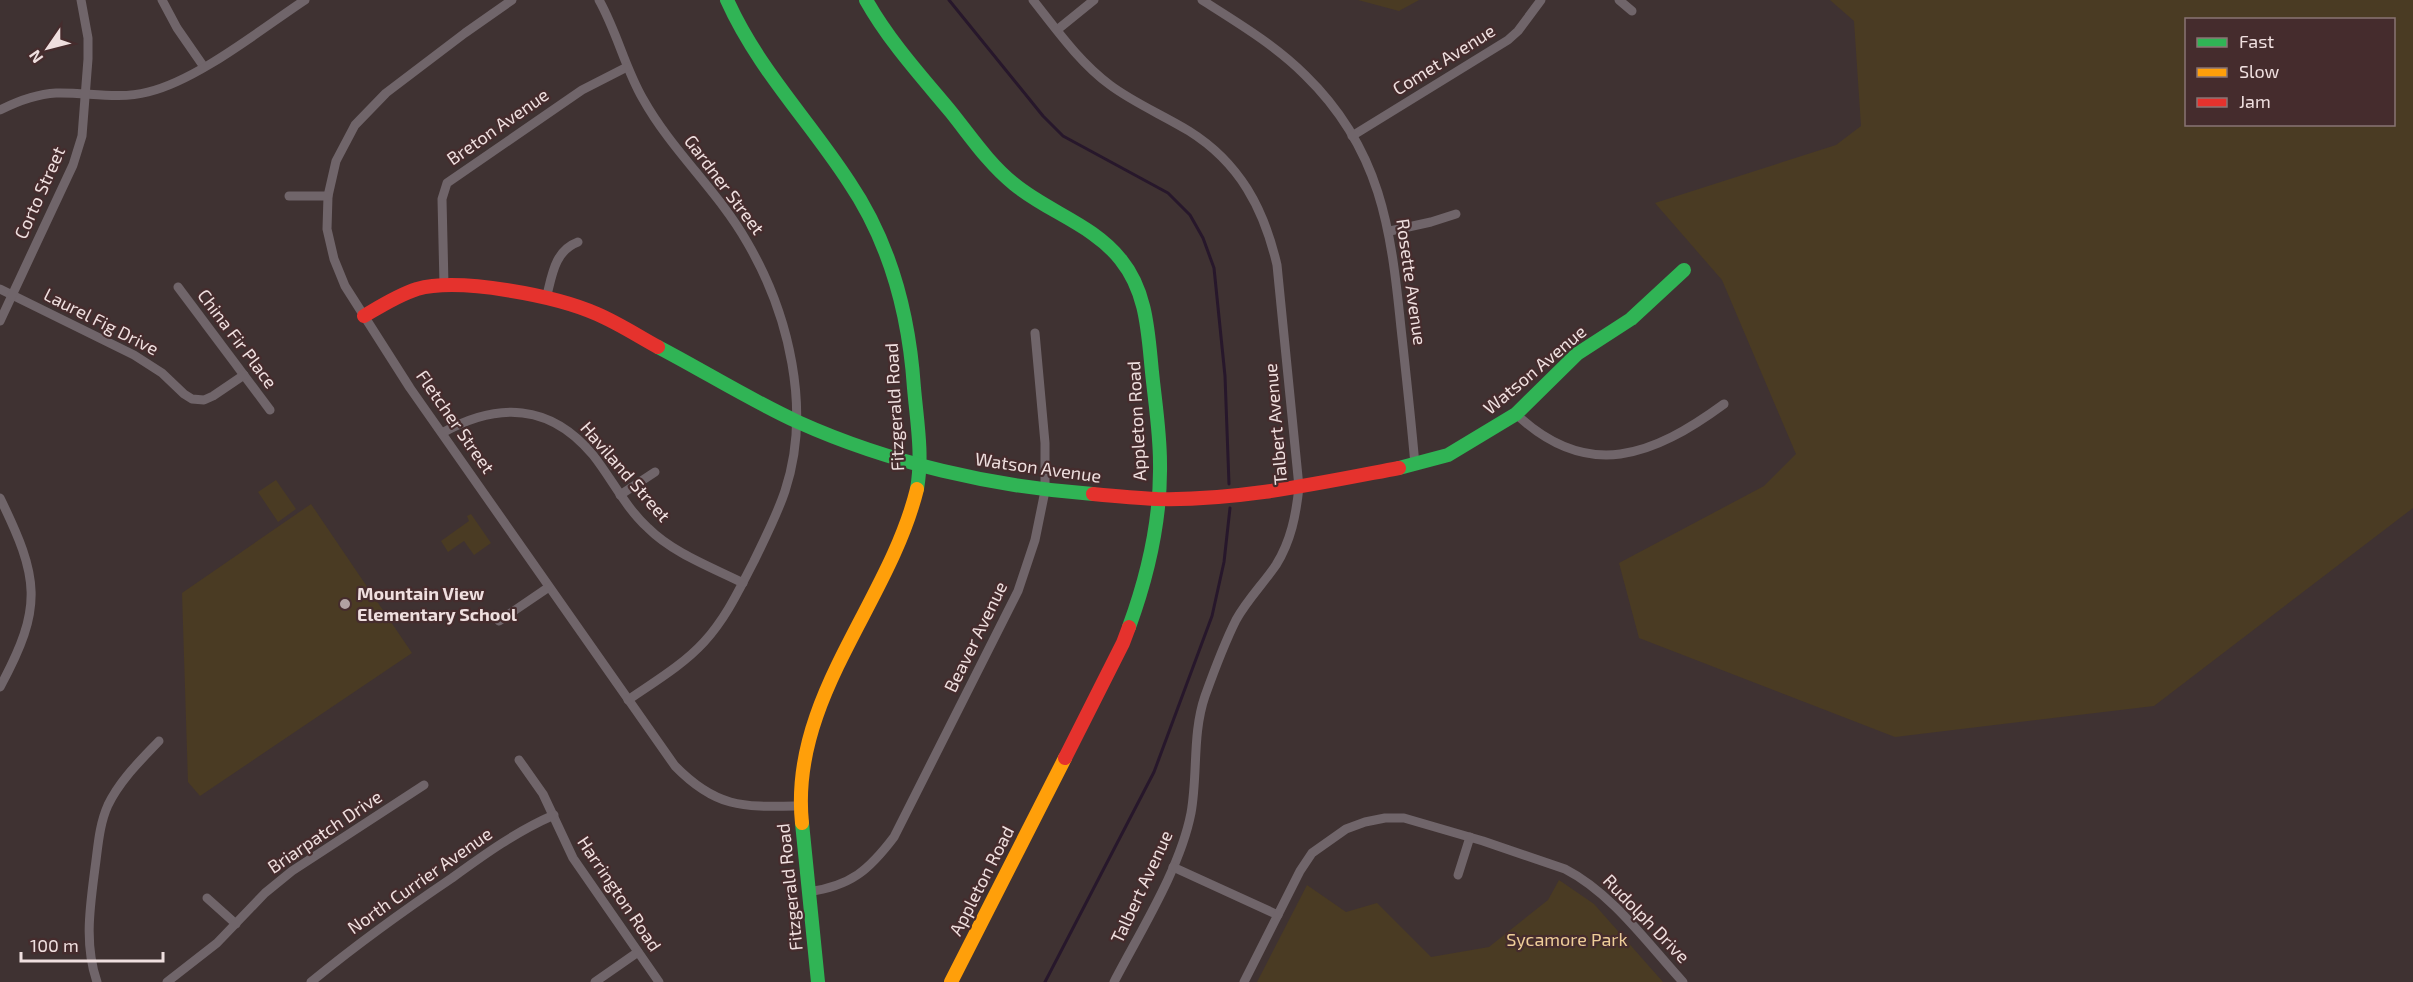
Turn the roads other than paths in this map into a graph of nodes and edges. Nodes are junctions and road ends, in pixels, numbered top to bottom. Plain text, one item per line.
1 (81, 0) edge
2 (162, 0) edge
3 (305, 0) edge
4 (512, 0) edge
5 (599, 0) edge
6 (727, 0) edge
7 (866, 0) edge
8 (1033, 0) edge
9 (1094, 0) edge
10 (1202, 0) edge
11 (1540, 0) edge
12 (1619, 0) edge
13 (1632, 11) dead end
14 (1057, 30) junction
15 (204, 67) junction
16 (627, 67) junction
17 (86, 94) junction
18 (0, 110) edge
19 (1352, 136) junction
20 (289, 196) dead end
21 (328, 196) junction
22 (1456, 214) dead end
23 (1390, 231) junction
24 (578, 242) dead end
25 (1684, 270) dead end
26 (444, 285) junction
27 (178, 287) dead end
28 (0, 289) edge
29 (12, 295) junction
30 (546, 299) junction
31 (364, 316) junction
32 (0, 321) edge
33 (1035, 333) dead end
34 (244, 375) junction
35 (1724, 404) dead end
36 (270, 410) dead end
37 (1516, 414) junction
38 (797, 421) junction
39 (442, 433) junction
40 (920, 465) junction
41 (1415, 465) junction
42 (655, 472) dead end
43 (1299, 488) junction
44 (1045, 491) junction
45 (620, 495) junction
46 (0, 498) edge
47 (1158, 499) junction
48 (742, 583) junction
49 (549, 586) junction
50 (499, 621) dead end
51 (0, 687) edge
52 (628, 699) junction
53 (159, 741) dead end
54 (519, 760) dead end
55 (424, 785) dead end
56 (800, 806) junction
57 (554, 815) junction
58 (1470, 837) junction
59 (1173, 867) junction
60 (1458, 875) dead end
61 (808, 891) junction
62 (207, 898) dead end
63 (1278, 915) junction
64 (236, 924) junction
65 (638, 952) junction
66 (97, 982) edge
67 (167, 982) edge
68 (310, 982) edge
69 (595, 982) edge
70 (659, 982) edge
71 (818, 982) edge
72 (951, 982) edge
73 (1114, 982) edge
74 (1244, 982) edge
75 (1683, 982) edge

1 - 17 street, Corto Street
2 - 15 street
3 - 15 street
4 - 21 street, Fletcher Street
5 - 16 street, Gardner Street
6 - 40 street, Fitzgerald Road
7 - 47 street, Appleton Road
8 - 14 street, Talbert Avenue
9 - 14 street
10 - 19 street, Rosette Avenue
11 - 19 street, Comet Avenue
12 - 13 street
14 - 43 street, Talbert Avenue
15 - 17 street
16 - 26 street, Breton Avenue
16 - 38 street, Gardner Street
17 - 18 street
17 - 29 street, Corto Street
19 - 23 street, Rosette Avenue
20 - 21 street
21 - 31 street, Fletcher Street
22 - 23 street
23 - 41 street, Rosette Avenue
24 - 30 street
25 - 37 street, Watson Avenue
26 - 30 street, Watson Avenue
26 - 31 street, Watson Avenue
27 - 34 street, China Fir Place
28 - 29 street, Laurel Fig Drive
29 - 32 street, Corto Street
29 - 34 street, Laurel Fig Drive
30 - 38 street, Watson Avenue
31 - 39 street, Fletcher Street
33 - 44 street, Beaver Avenue
34 - 36 street, China Fir Place
35 - 37 street
37 - 41 street, Watson Avenue
38 - 40 street, Watson Avenue
38 - 48 street, Gardner Street
39 - 45 street, Haviland Street
39 - 49 street, Fletcher Street
40 - 44 street, Watson Avenue
40 - 56 street, Fitzgerald Road
41 - 43 street, Watson Avenue
42 - 45 street
43 - 47 street, Watson Avenue
43 - 59 street, Talbert Avenue
44 - 47 street, Watson Avenue
44 - 61 street, Beaver Avenue
45 - 48 street, Haviland Street
46 - 51 street
47 - 72 street, Appleton Road
48 - 52 street, Gardner Street
49 - 50 street
49 - 52 street, Fletcher Street
52 - 56 street, Fletcher Street
53 - 66 street
54 - 57 street, Harrington Road
55 - 64 street, Briarpatch Drive
56 - 61 street, Fitzgerald Road
57 - 65 street, Harrington Road
57 - 68 street, North Currier Avenue
58 - 60 street
58 - 63 street, Rudolph Drive
58 - 75 street, Rudolph Drive
59 - 63 street
59 - 73 street, Talbert Avenue
61 - 71 street, Fitzgerald Road
62 - 64 street
63 - 74 street, Rudolph Drive
64 - 67 street, Briarpatch Drive
65 - 69 street
65 - 70 street, Harrington Road

